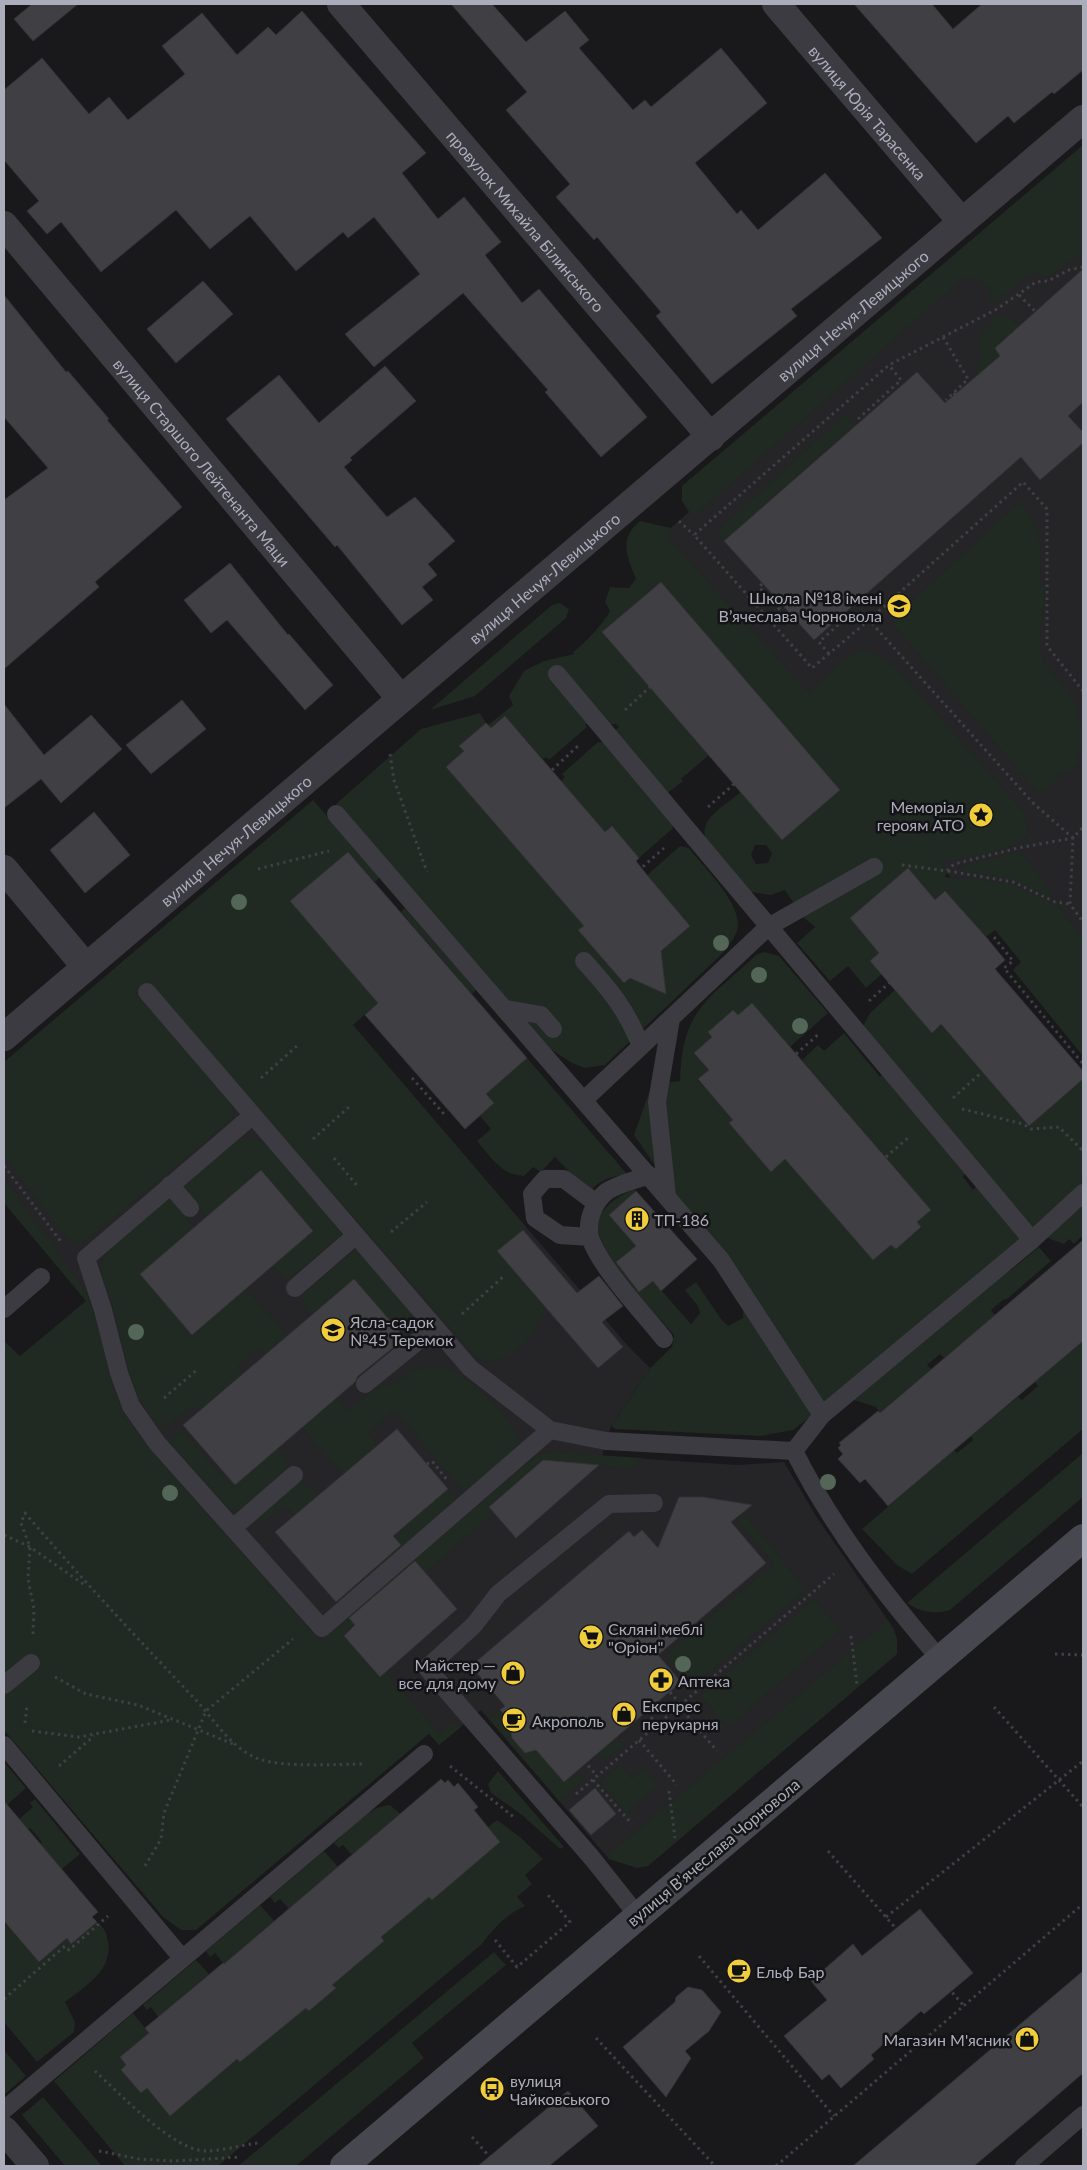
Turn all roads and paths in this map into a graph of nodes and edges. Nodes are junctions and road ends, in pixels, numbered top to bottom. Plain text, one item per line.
1 (342, 4) edge
2 (776, 4) edge
3 (1083, 119) edge
4 (962, 222) junction
5 (4, 225) edge
6 (1083, 267) edge
7 (1019, 294) junction
8 (1036, 312) dead end
9 (944, 336) junction
10 (889, 364) junction
11 (954, 393) junction
12 (959, 399) dead end
13 (946, 400) dead end
14 (863, 414) junction
15 (866, 418) dead end
16 (858, 419) dead end
17 (711, 437) junction
18 (679, 521) dead end
19 (694, 536) junction
20 (762, 584) dead end
21 (836, 620) dead end
22 (868, 620) junction
23 (771, 622) junction
24 (829, 654) junction
25 (557, 674) dead end
26 (1083, 691) edge
27 (401, 700) junction
28 (600, 726) junction
29 (390, 751) dead end
30 (552, 770) dead end
31 (336, 814) dead end
32 (1083, 826) edge
33 (686, 829) junction
34 (1072, 838) junction
35 (367, 848) junction
36 (874, 867) joint
37 (4, 869) edge
38 (251, 870) dead end
39 (638, 871) dead end
40 (947, 871) junction
41 (429, 878) dead end
42 (1070, 904) junction
43 (1083, 922) edge
44 (768, 927) junction
45 (994, 937) dead end
46 (584, 962) dead end
47 (86, 967) junction
48 (898, 975) dead end
49 (147, 992) dead end
50 (506, 1009) junction
51 (671, 1018) junction
52 (846, 1020) junction
53 (554, 1029) dead end
54 (4, 1037) edge
55 (298, 1045) dead end
56 (641, 1046) junction
57 (1083, 1064) edge
58 (412, 1078) dead end
59 (238, 1098) junction
60 (585, 1099) junction
61 (350, 1106) dead end
62 (953, 1107) dead end
63 (444, 1114) dead end
64 (253, 1115) junction
65 (1083, 1151) edge
66 (334, 1158) dead end
67 (291, 1159) junction
68 (4, 1166) edge
69 (649, 1175) junction
70 (170, 1185) junction
71 (359, 1188) dead end
72 (1083, 1193) edge
73 (667, 1196) junction
74 (427, 1202) dead end
75 (596, 1202) junction
76 (190, 1208) dead end
77 (356, 1235) junction
78 (590, 1237) junction
79 (1032, 1240) junction
80 (370, 1250) junction
81 (86, 1258) junction
82 (505, 1275) dead end
83 (41, 1277) dead end
84 (295, 1288) dead end
85 (4, 1309) edge
86 (438, 1330) junction
87 (664, 1339) dead end
88 (198, 1369) dead end
89 (365, 1384) dead end
90 (164, 1398) dead end
91 (822, 1416) junction
92 (550, 1430) junction
93 (794, 1451) junction
94 (427, 1464) dead end
95 (294, 1475) dead end
96 (449, 1482) dead end
97 (654, 1503) dead end
98 (25, 1513) dead end
99 (233, 1528) junction
100 (4, 1536) edge
101 (1083, 1538) edge
102 (857, 1554) junction
103 (91, 1590) junction
104 (316, 1621) junction
105 (851, 1636) dead end
106 (1056, 1654) dead end
107 (1083, 1655) edge
108 (940, 1659) junction
109 (31, 1663) joint
110 (4, 1686) edge
111 (670, 1692) dead end
112 (658, 1702) dead end
113 (680, 1706) junction
114 (994, 1707) dead end
115 (206, 1711) junction
116 (646, 1712) dead end
117 (669, 1715) junction
118 (172, 1720) junction
119 (657, 1725) junction
120 (862, 1726) junction
121 (24, 1730) dead end
122 (196, 1731) junction
123 (640, 1740) junction
124 (567, 1741) dead end
125 (234, 1744) junction
126 (4, 1745) edge
127 (717, 1751) dead end
128 (424, 1754) joint
129 (1083, 1760) edge
130 (405, 1770) junction
131 (597, 1776) junction
132 (593, 1780) junction
133 (1059, 1780) junction
134 (677, 1785) dead end
135 (669, 1792) dead end
136 (1083, 1807) edge
137 (554, 1814) junction
138 (516, 1819) dead end
139 (632, 1824) dead end
140 (828, 1851) dead end
141 (680, 1880) junction
142 (127, 1893) junction
143 (548, 1896) dead end
144 (1083, 1904) edge
145 (638, 1916) junction
146 (886, 1917) junction
147 (495, 1940) dead end
148 (699, 1956) dead end
149 (182, 1958) junction
150 (4, 1999) edge
151 (964, 2006) junction
152 (596, 2038) dead end
153 (72, 2050) junction
154 (4, 2110) edge
155 (1083, 2115) edge
156 (835, 2116) junction
157 (4, 2130) edge
158 (472, 2137) dead end
159 (258, 2143) dead end
160 (99, 2151) dead end
161 (241, 2156) dead end
162 (35, 2166) edge
163 (344, 2166) edge
164 (498, 2166) edge
165 (715, 2166) edge
166 (776, 2166) edge
167 (1024, 2166) edge

1 - 17 street, провулок Михайла Білинського
2 - 4 street, вулиця Юрія Тарасенка
3 - 4 street, вулиця Нечуя-Левицького
4 - 17 street, вулиця Нечуя-Левицького
5 - 27 street, вулиця Старшого Лейтенанта Маци
6 - 7 path
7 - 8 path
7 - 9 path
9 - 10 path
9 - 11 path
10 - 14 path
10 - 19 path
11 - 12 path
11 - 13 path
14 - 15 path
14 - 16 path
17 - 27 street, вулиця Нечуя-Левицького
18 - 19 path
19 - 23 path
20 - 23 path
21 - 24 path
22 - 24 path
22 - 26 path
22 - 34 path
23 - 24 path
25 - 28 lane
27 - 47 street, вулиця Нечуя-Левицького
28 - 30 path
28 - 33 lane
29 - 41 path
31 - 35 lane
32 - 34 path
33 - 39 path
33 - 44 lane
34 - 40 path
34 - 42 path
35 - 38 path
35 - 50 lane
36 - 40 path
36 - 44 lane
37 - 47 street
40 - 42 path
42 - 43 path
44 - 51 lane
44 - 52 lane
45 - 57 path
46 - 56 lane
47 - 54 street, вулиця Нечуя-Левицького
48 - 52 path
49 - 59 lane
50 - 53 lane
50 - 60 lane
51 - 56 lane
51 - 73 lane
52 - 79 lane
55 - 59 path
56 - 60 lane
58 - 63 path
59 - 64 lane
60 - 69 lane
61 - 67 path
62 - 65 path
64 - 67 lane
64 - 70 lane
66 - 71 path
67 - 77 lane
68 - 81 path
69 - 73 lane
69 - 75 lane
70 - 76 lane
70 - 81 lane
72 - 79 lane
73 - 91 lane
74 - 80 path
75 - 78 lane
75 - 78 lane
77 - 80 lane
77 - 84 lane
78 - 87 lane
79 - 91 lane
80 - 86 lane
81 - 99 lane
82 - 86 path
83 - 85 lane
86 - 89 lane
86 - 92 lane
88 - 90 path
91 - 93 lane
92 - 93 lane
92 - 104 lane
93 - 102 lane
94 - 96 path
95 - 99 lane
97 - 137 lane
98 - 103 path
99 - 104 lane
100 - 103 path
101 - 108 main road, вулиця Вʼячеслава Чорновола
102 - 108 lane
102 - 113 path
103 - 115 path
104 - 115 path
105 - 120 path
106 - 107 path
108 - 120 main road, вулиця Вʼячеслава Чорновола
109 - 110 lane
109 - 118 path
111 - 113 path
112 - 117 path
113 - 117 path
113 - 127 path
114 - 133 path
115 - 122 path
115 - 125 path
116 - 119 path
117 - 119 path
118 - 121 path
118 - 122 path
119 - 123 path
120 - 141 main road, вулиця Вʼячеслава Чорновола
122 - 125 path
122 - 142 path
123 - 131 path
123 - 134 path
124 - 131 path
125 - 130 path
126 - 142 lane
128 - 130 lane
128 - 138 path
129 - 133 path
130 - 149 lane
131 - 132 path
132 - 137 path
132 - 139 path
133 - 136 path
133 - 146 path
135 - 141 path
137 - 145 lane
140 - 146 path
141 - 145 main road, вулиця Вʼячеслава Чорновола
142 - 149 lane
142 - 150 path
143 - 147 path
144 - 151 path
145 - 163 main road, вулиця Вʼячеслава Чорновола
146 - 151 path
148 - 156 path
149 - 153 lane
151 - 156 path
152 - 165 path
153 - 154 lane
153 - 159 path
155 - 167 lane
156 - 166 path
157 - 162 street
158 - 164 path
160 - 161 path

